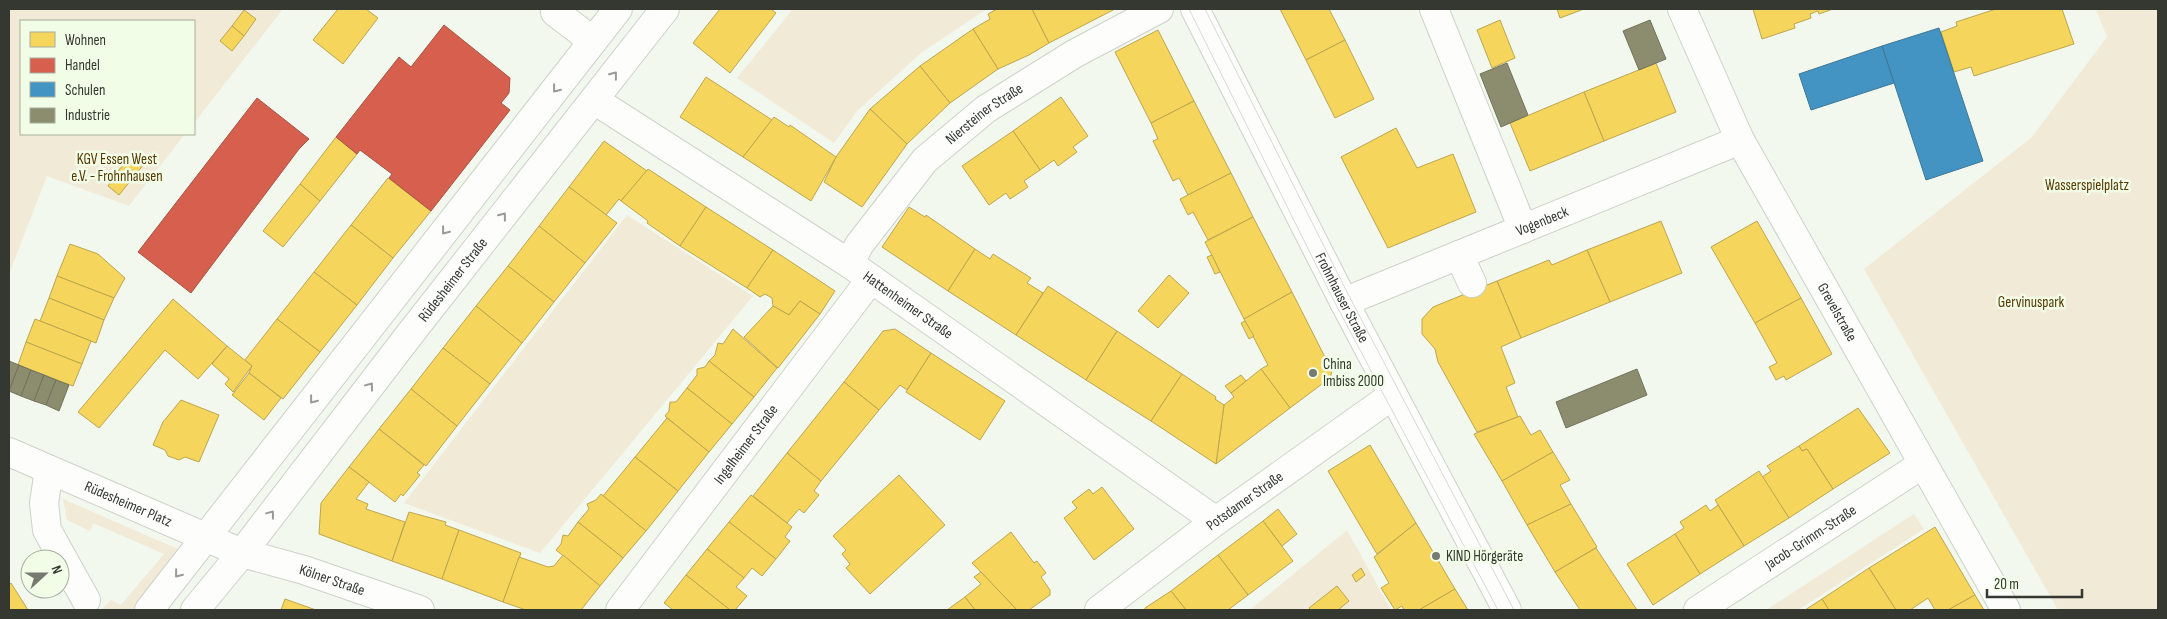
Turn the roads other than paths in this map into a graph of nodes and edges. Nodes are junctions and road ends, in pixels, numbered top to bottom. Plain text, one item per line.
1 (618, 9) edge
2 (665, 9) edge
3 (1159, 9) edge
4 (1195, 9) edge
5 (1434, 9) edge
6 (1682, 9) edge
7 (556, 12) dead end
8 (593, 41) junction
9 (594, 100) junction
10 (1740, 140) junction
11 (1523, 229) junction
12 (1459, 255) junction
13 (861, 272) junction
14 (1472, 283) dead end
15 (1344, 302) junction
16 (1393, 395) junction
17 (9, 452) edge
18 (1923, 464) junction
19 (49, 470) junction
20 (1216, 521) junction
21 (207, 538) junction
22 (242, 553) junction
23 (86, 600) dead end
24 (149, 610) edge
25 (194, 610) edge
26 (420, 610) edge
27 (620, 610) edge
28 (1099, 610) edge
29 (1507, 610) edge
30 (1698, 610) edge
31 (2006, 610) edge

1 - 8 street
9 -> 2 street, Rüdesheimer Straße
3 - 13 street, Niersteiner Straße
4 - 15 street, Frohnhauser Straße
5 - 11 street
6 - 10 street, Grevelstraße
7 - 8 street
8 -> 21 street
9 - 13 street, Hattenheimer Straße
22 -> 9 street, Rüdesheimer Straße
10 - 11 street, Vogenbeck
10 - 18 street, Grevelstraße
11 - 12 street, Vogenbeck
12 - 14 street
12 - 15 street, Vogenbeck
13 - 20 street, Hattenheimer Straße
13 - 27 street, Ingelheimer Straße
15 - 16 street, Frohnhauser Straße
16 - 20 street, Potsdamer Straße
16 - 29 street, Frohnhauser Straße
17 - 19 street, Rüdesheimer Platz
18 - 30 street, Jacob-Grimm-Straße
18 - 31 street, Grevelstraße
19 - 21 street, Rüdesheimer Platz
19 - 23 street
20 - 28 street, Potsdamer Straße
21 - 22 street, Rüdesheimer Platz
21 -> 24 street
22 - 25 street, Rüdesheimer Straße
22 - 26 street, Kölner Straße

